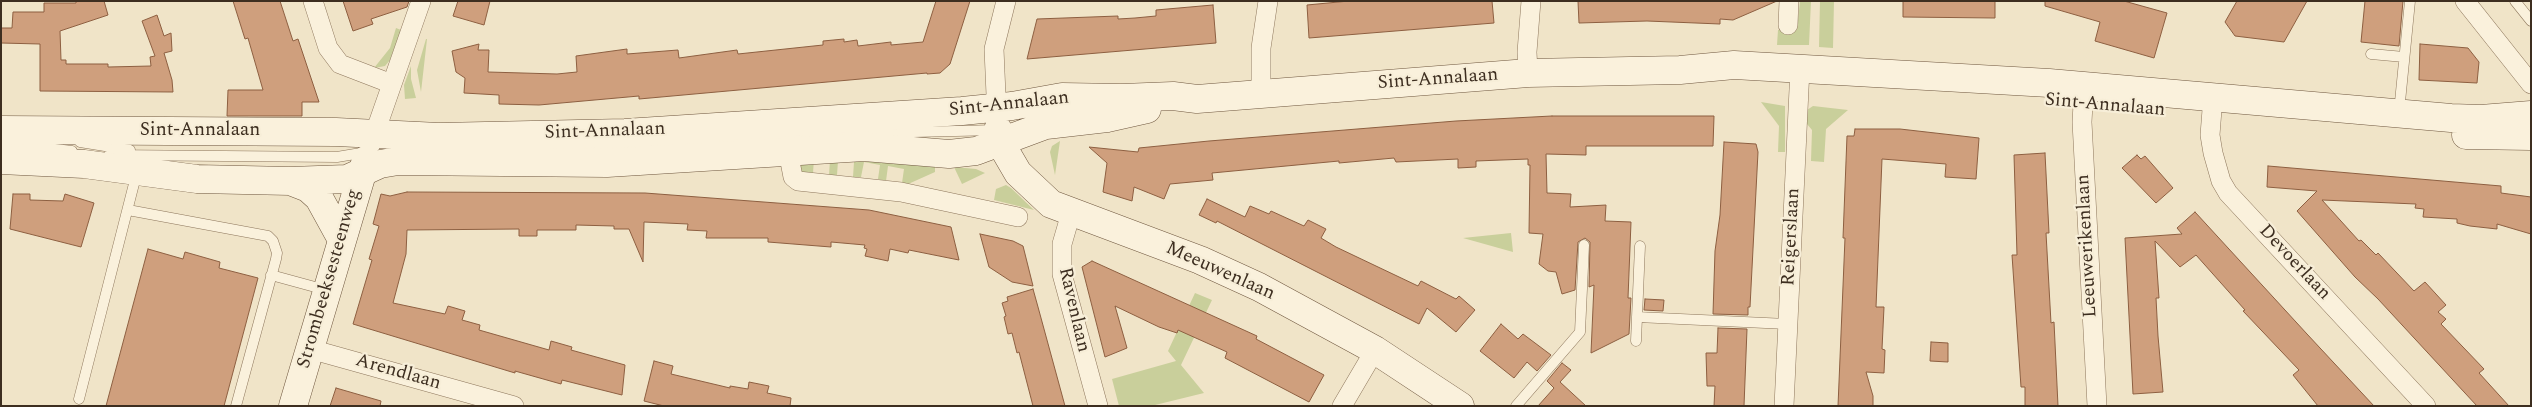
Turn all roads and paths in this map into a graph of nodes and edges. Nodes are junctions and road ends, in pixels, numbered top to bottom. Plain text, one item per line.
1 (313, 1) edge
2 (421, 1) edge
3 (1006, 1) edge
4 (1268, 1) edge
5 (1531, 1) edge
6 (1789, 1) edge
7 (2410, 1) edge
8 (2465, 1) edge
9 (2515, 1) edge
10 (2531, 20) edge
11 (1788, 25) dead end
12 (2371, 54) dead end
13 (2404, 57) junction
14 (1528, 73) junction
15 (1800, 76) junction
16 (392, 84) junction
17 (2531, 84) edge
18 (1261, 94) junction
19 (2083, 95) junction
20 (2212, 106) junction
21 (2399, 114) junction
22 (2531, 115) edge
23 (998, 127) junction
24 (4, 134) edge
25 (2531, 136) edge
26 (601, 148) junction
27 (531, 149) dead end
28 (788, 151) junction
29 (374, 153) junction
30 (165, 155) junction
31 (482, 156) junction
32 (1, 160) edge
33 (138, 171) junction
34 (290, 181) junction
35 (128, 210) junction
36 (1071, 213) junction
37 (1018, 217) dead end
38 (341, 238) junction
39 (1584, 245) dead end
40 (1640, 246) dead end
41 (271, 274) junction
42 (327, 291) junction
43 (1637, 317) junction
44 (1788, 324) junction
45 (1636, 340) dead end
46 (310, 348) junction
47 (1375, 350) junction
48 (79, 399) dead end
49 (236, 406) edge
50 (293, 406) edge
51 (514, 406) edge
52 (1098, 406) edge
53 (1342, 406) edge
54 (1460, 406) edge
55 (1516, 406) edge
56 (1784, 406) edge
57 (2097, 406) edge
58 (2426, 406) edge

1 - 16 street
2 - 16 street
3 - 23 street
4 - 18 street
5 - 14 street
6 - 11 street
7 - 13 lane
8 - 17 street
9 - 10 lane
12 - 13 lane
13 - 21 lane
14 - 15 main road, Sint-Annalaan
14 - 18 main road, Sint-Annalaan
15 - 19 main road, Sint-Annalaan
15 - 44 street, Reigerslaan
16 - 29 street
18 - 23 main road, Sint-Annalaan
19 - 20 main road, Sint-Annalaan
19 - 57 street, Leeuwerikenlaan
20 - 21 main road, Sint-Annalaan
20 - 25 main road, Sint-Annalaan
20 - 58 street, Devoerlaan
21 - 22 main road, Sint-Annalaan
23 - 26 lane, Sint-Annalaan
23 - 28 main road, Sint-Annalaan
23 - 29 main road, Sint-Annalaan
23 - 36 main road, Meeuwenlaan
24 - 29 main road, Sint-Annalaan
24 - 30 lane, Sint-Annalaan
24 - 30 lane, Sint-Annalaan
26 - 27 lane, Sint-Annalaan
26 - 31 lane, Sint-Annalaan
28 - 31 main road, Sint-Annalaan
28 - 37 street
29 - 30 lane, Sint-Annalaan
29 - 31 main road, Sint-Annalaan
29 - 34 main road, Sint-Annalaan
29 - 38 main road, Strombeeksesteenweg
32 - 33 main road, Sint-Annalaan
33 - 34 main road, Sint-Annalaan
33 - 35 lane
34 - 38 main road
35 - 41 lane
35 - 48 lane
36 - 47 main road, Meeuwenlaan
36 - 52 street, Ravenlaan
38 - 42 main road, Strombeeksesteenweg
39 - 55 lane
40 - 43 lane
41 - 42 lane
41 - 49 lane
42 - 46 main road, Strombeeksesteenweg
43 - 44 lane
43 - 45 lane
44 - 56 street, Reigerslaan
46 - 50 main road, Strombeeksesteenweg
46 - 51 street, Arendlaan
47 - 53 street
47 - 54 main road, Meeuwenlaan

